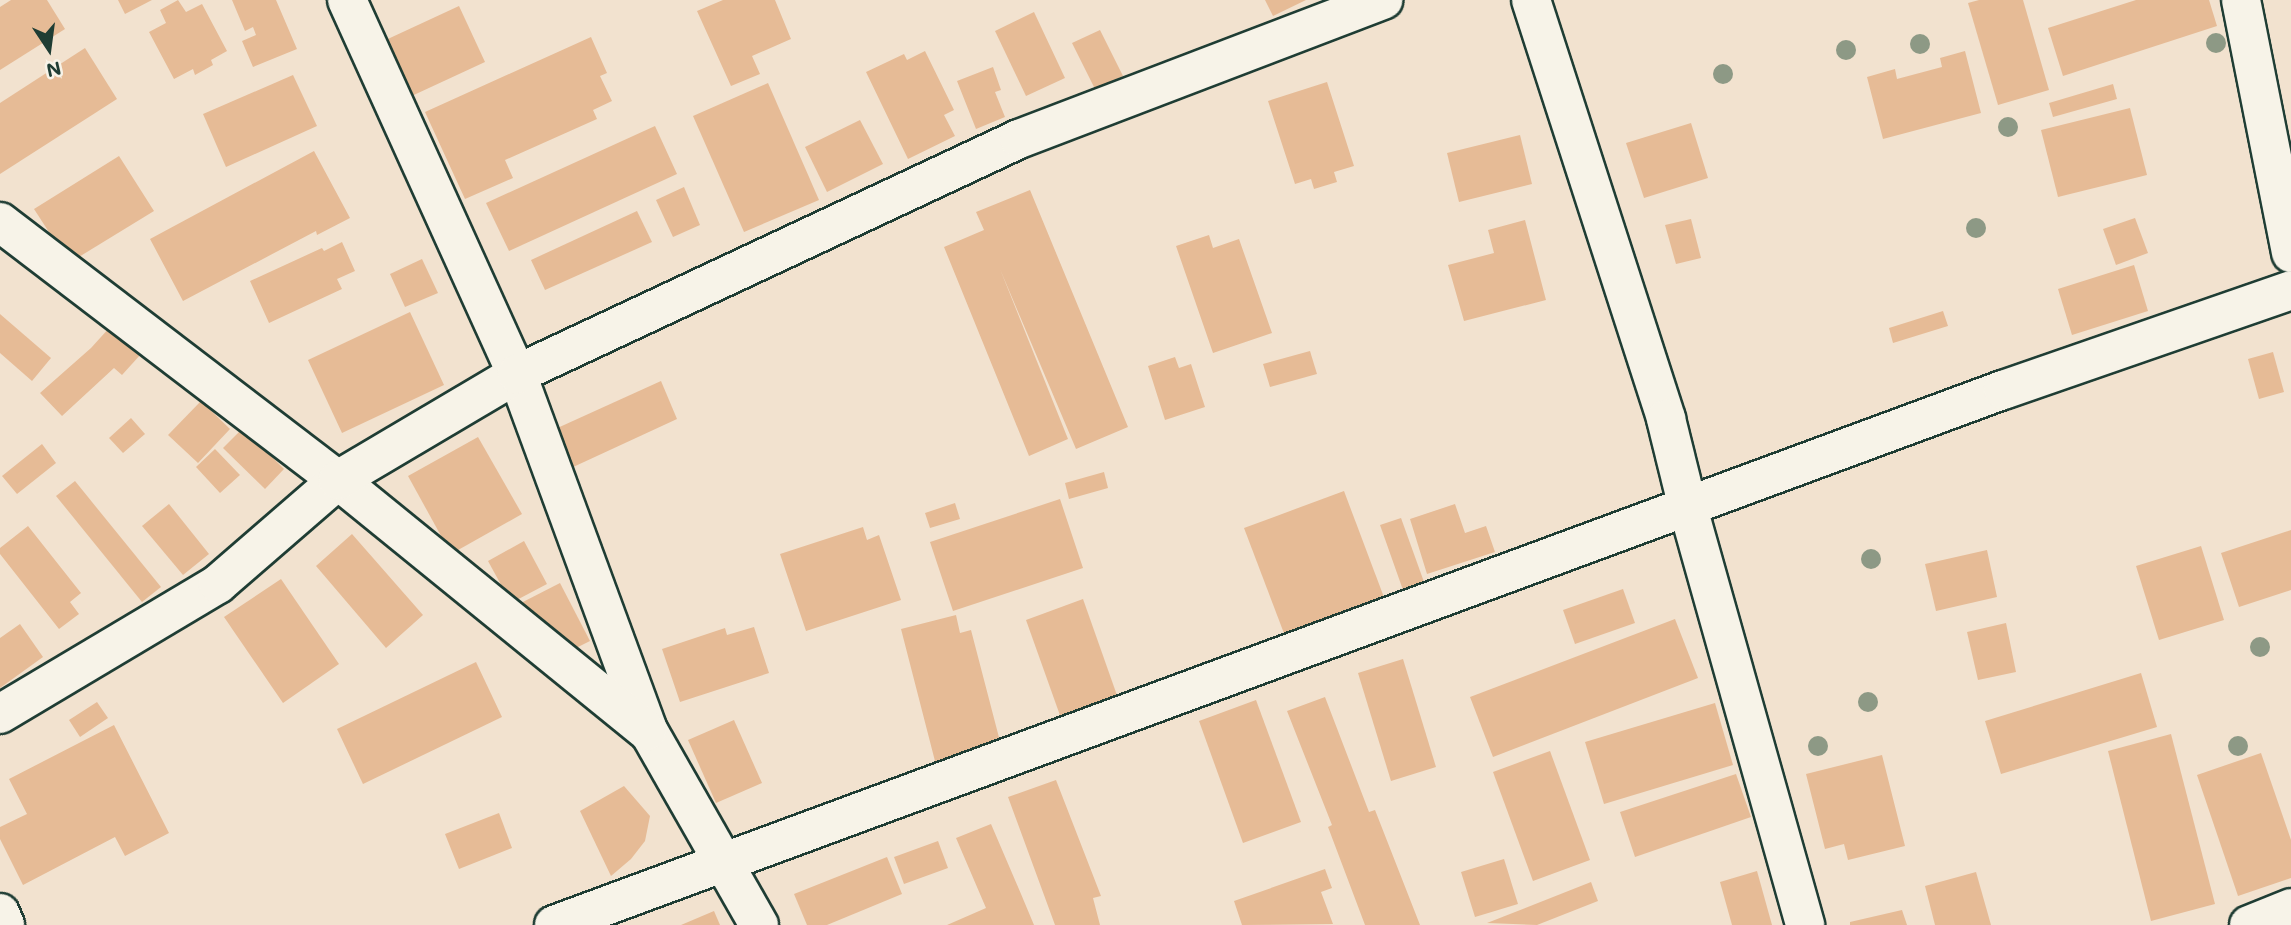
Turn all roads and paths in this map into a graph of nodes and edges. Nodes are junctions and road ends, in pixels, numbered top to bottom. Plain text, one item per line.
1 (347, 0) edge
2 (1382, 0) edge
3 (1531, 0) edge
4 (2241, 0) edge
5 (0, 222) edge
6 (2291, 253) edge
7 (2291, 290) edge
8 (517, 374) junction
9 (338, 480) junction
10 (1688, 508) junction
11 (0, 714) edge
12 (649, 732) junction
13 (725, 864) junction
14 (2291, 908) edge
15 (0, 913) edge
16 (5, 925) edge
17 (554, 925) edge
18 (759, 925) edge
19 (1805, 925) edge
20 (2249, 925) edge

1 - 8 street
2 - 8 street
3 - 10 street
4 - 6 street
5 - 9 street
7 - 10 street
8 - 9 street
8 - 12 street
9 - 11 street
9 - 12 street
10 - 13 street
10 - 19 street
12 - 13 street
13 - 17 street
13 - 18 street
14 - 20 street
15 - 16 street

